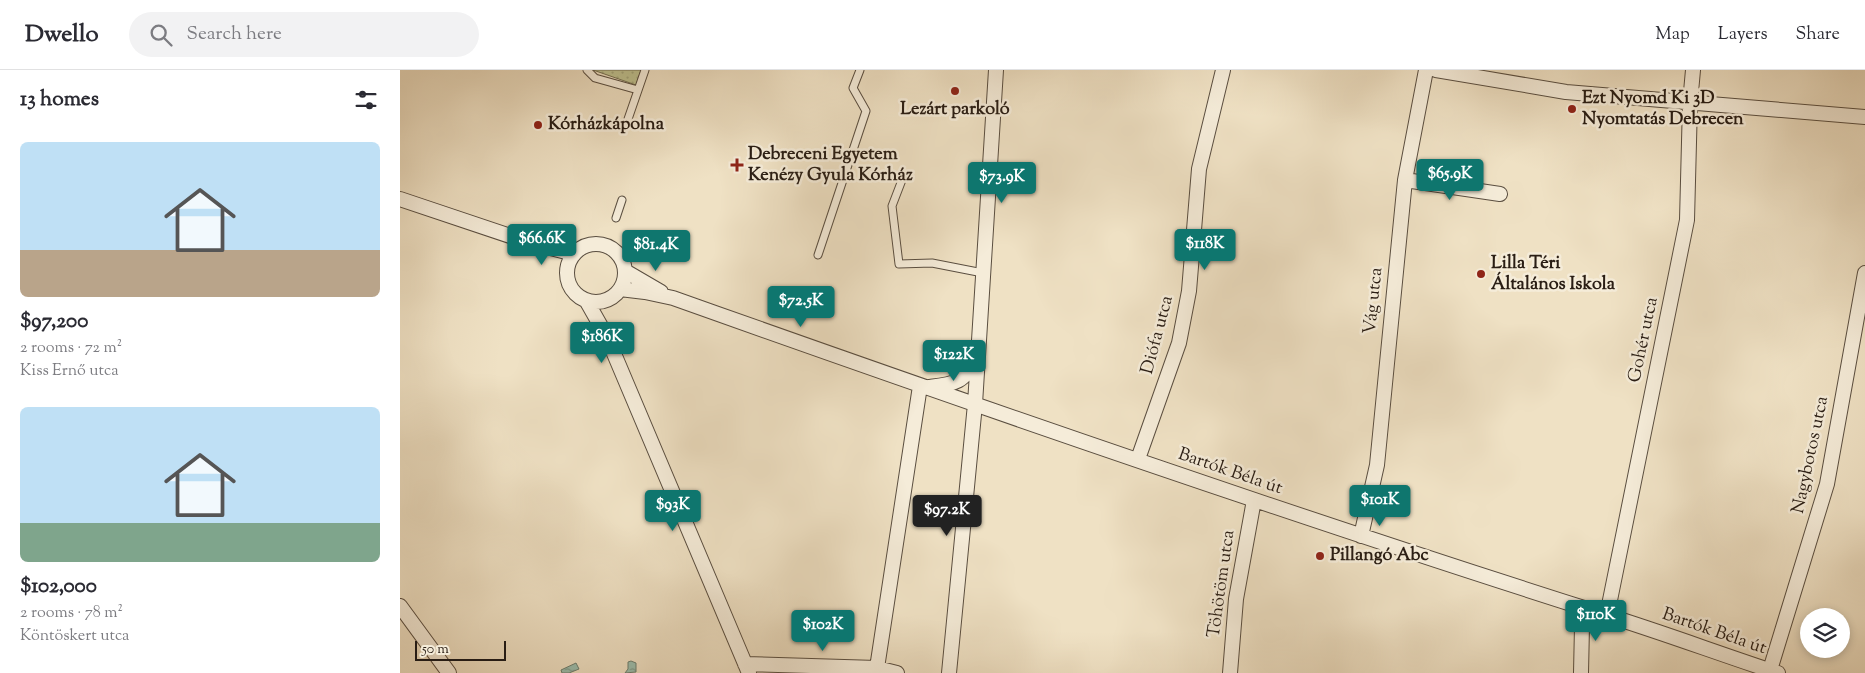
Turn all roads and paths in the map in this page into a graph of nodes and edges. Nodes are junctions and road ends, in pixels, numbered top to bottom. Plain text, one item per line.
1 (586, 70) edge
2 (645, 70) edge
3 (860, 70) edge
4 (996, 70) edge
5 (1222, 70) edge
6 (1426, 70) edge
7 (1436, 70) edge
8 (1693, 70) edge
9 (638, 90) junction
10 (1690, 103) junction
11 (1865, 117) edge
12 (627, 122) dead end
13 (902, 180) dead end
14 (1405, 180) junction
15 (1500, 194) dead end
16 (400, 199) edge
17 (622, 200) dead end
18 (616, 218) dead end
19 (531, 243) junction
20 (574, 254) junction
21 (818, 255) dead end
22 (567, 271) junction
23 (625, 271) junction
24 (983, 273) junction
25 (1865, 273) edge
26 (620, 289) junction
27 (673, 298) junction
28 (586, 300) junction
29 (604, 301) junction
30 (979, 335) junction
31 (607, 337) junction
32 (922, 386) junction
33 (975, 404) junction
34 (1138, 459) junction
35 (1254, 500) junction
36 (1361, 536) junction
37 (400, 606) edge
38 (1586, 609) junction
39 (1607, 615) junction
40 (876, 668) junction
41 (747, 669) edge
42 (1774, 672) edge
43 (449, 673) edge
44 (897, 673) edge
45 (949, 673) edge
46 (1230, 673) edge
47 (1581, 673) edge

1 - 9 lane
2 - 9 lane
3 - 21 lane
4 - 24 street
5 - 34 street, Diófa utca
6 - 14 street, Vág utca
7 - 10 street
8 - 10 street, Gohér utca
9 - 12 lane
10 - 11 street
10 - 39 street, Gohér utca
13 - 24 lane
14 - 15 street
14 - 36 street, Vág utca
16 - 19 street
17 - 18 lane
19 - 20 street
19 - 22 street
20 - 22 street
20 - 23 street
22 - 28 street
23 - 26 street
23 - 27 street
24 - 30 street
25 - 42 street, Nagybotos utca
26 - 27 street
26 - 29 street
27 - 32 street, Bartók Béla út
28 - 29 street
28 - 31 street
29 - 31 street
30 - 32 street
30 - 33 street
31 - 41 street
32 - 33 street, Bartók Béla út
32 - 40 street
33 - 34 street, Bartók Béla út
33 - 45 street
34 - 35 street, Bartók Béla út
35 - 36 street, Bartók Béla út
35 - 46 street, Töhötöm utca
36 - 38 street, Bartók Béla út
37 - 43 street
38 - 39 street, Bartók Béla út
38 - 47 street
39 - 42 street, Bartók Béla út
40 - 41 street
40 - 44 street

